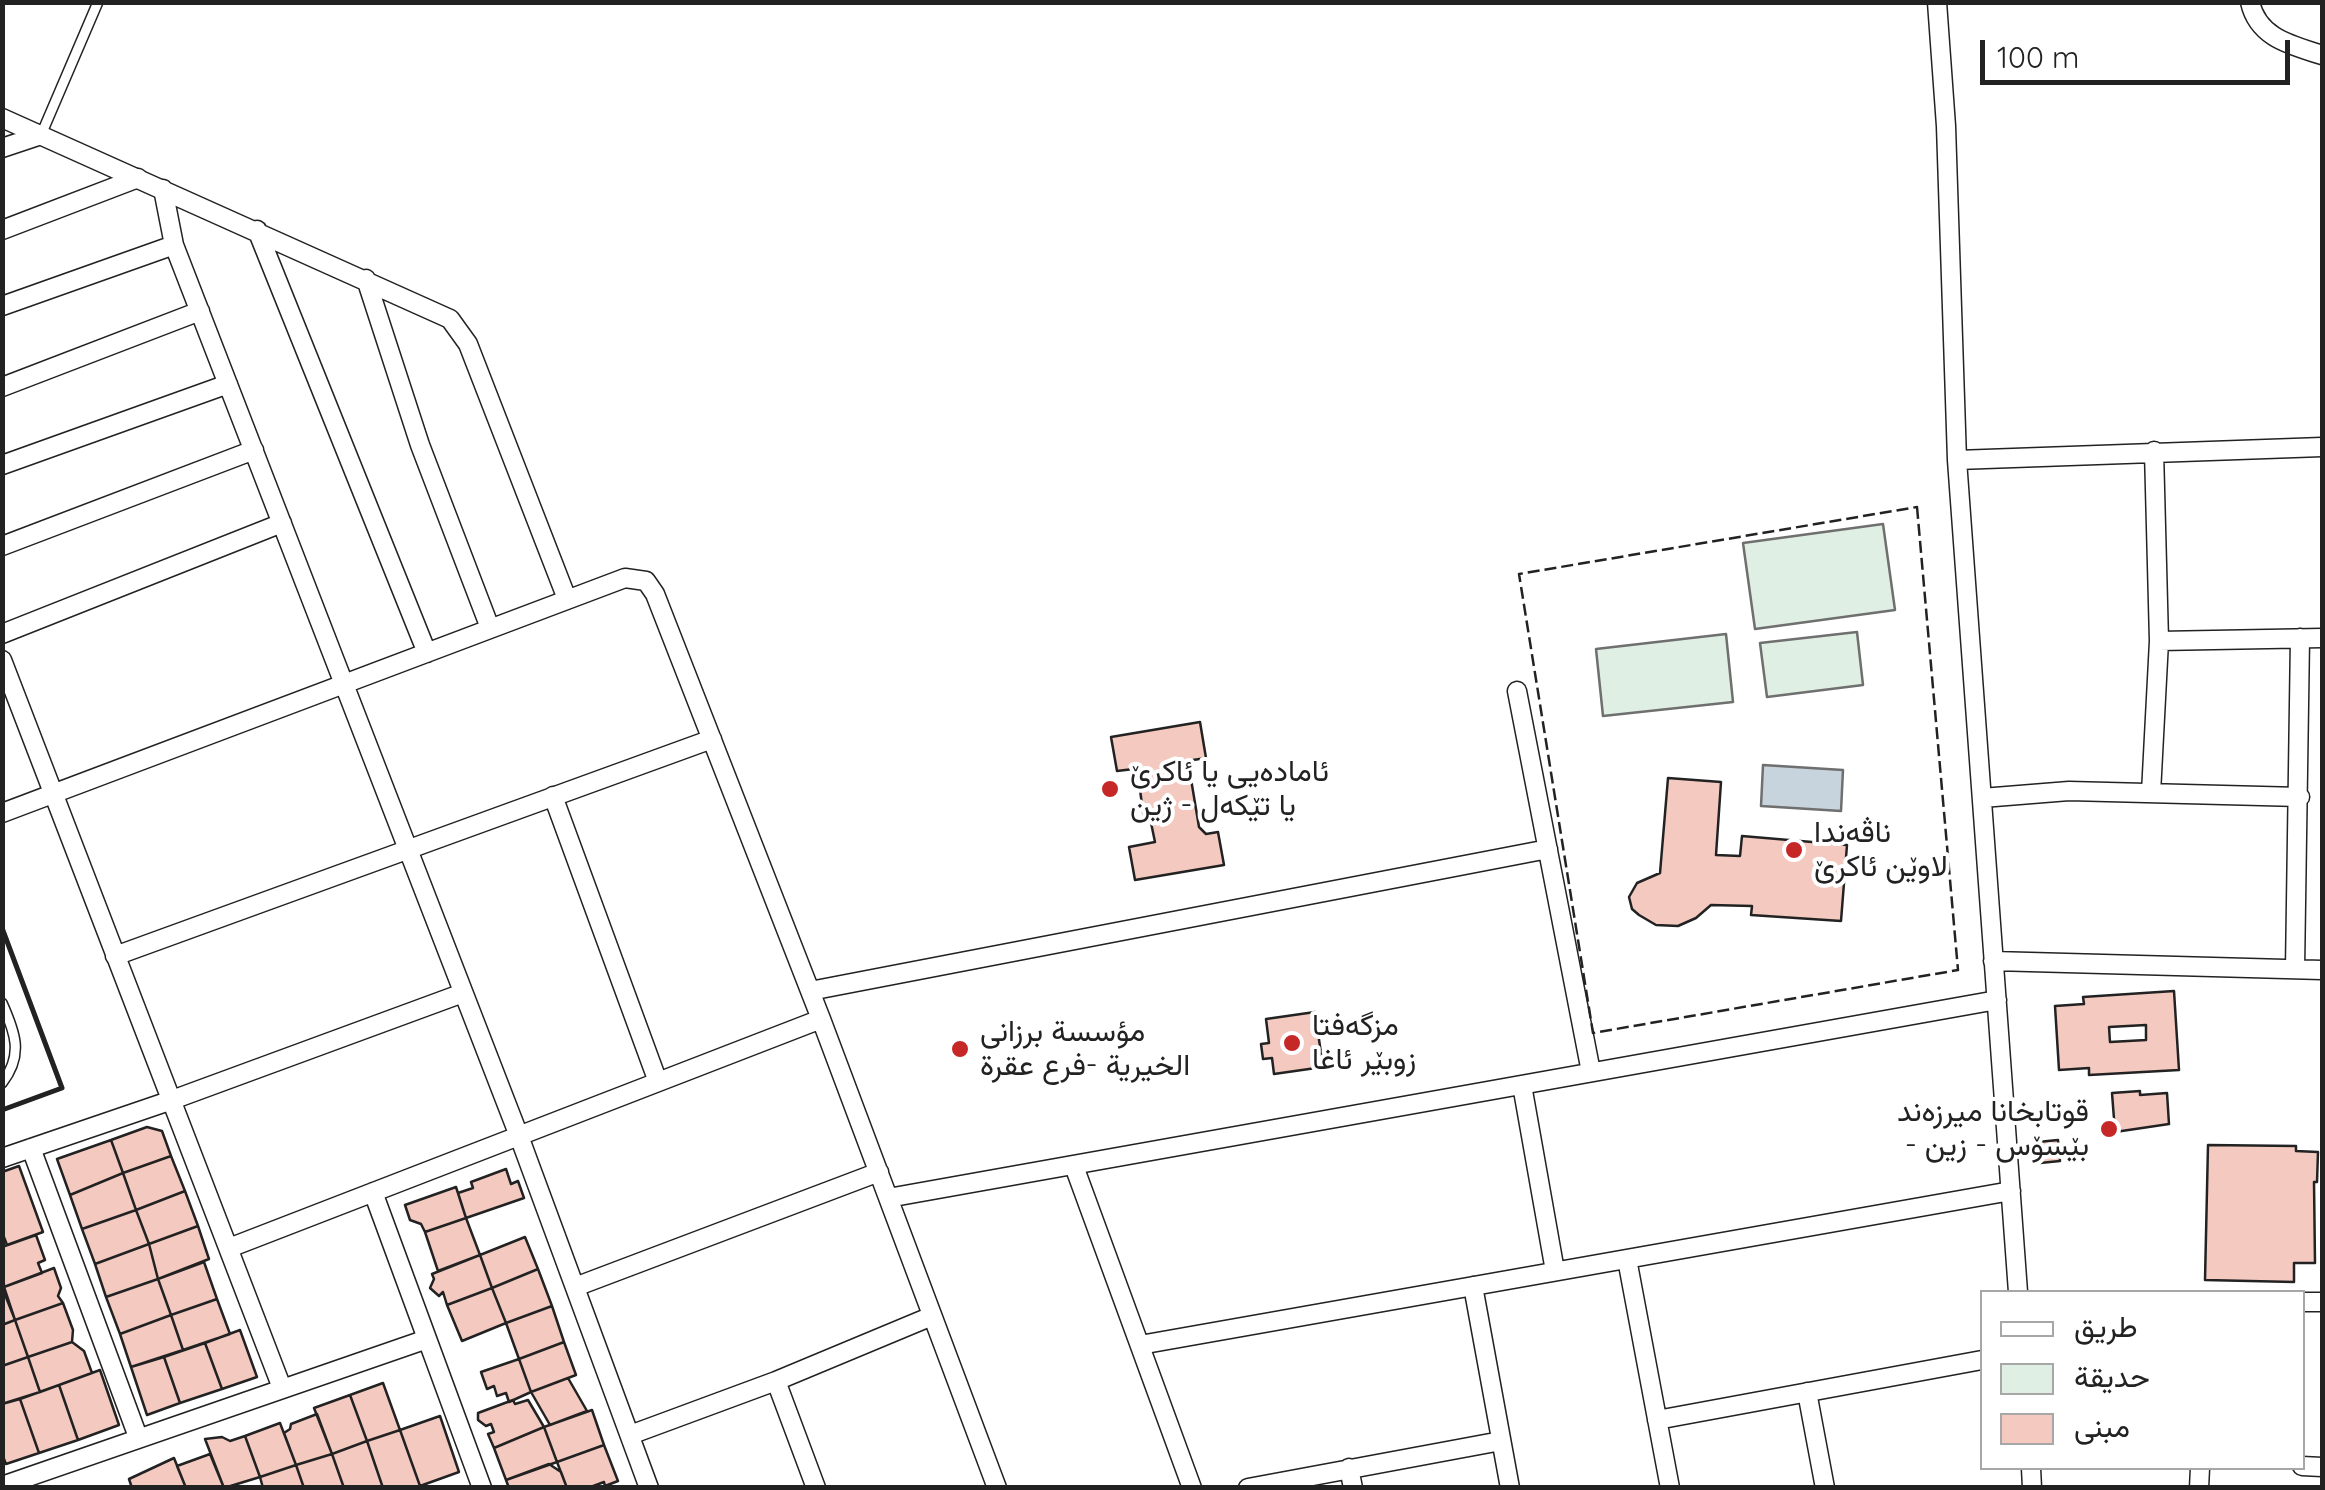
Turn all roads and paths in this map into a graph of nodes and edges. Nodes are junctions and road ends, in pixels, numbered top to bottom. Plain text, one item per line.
1 (98, 2) edge
2 (1937, 2) edge
3 (2250, 2) edge
4 (2322, 55) edge
5 (2, 118) edge
6 (41, 135) junction
7 (2, 148) edge
8 (138, 178) junction
9 (163, 188) junction
10 (2, 230) edge
11 (257, 230) junction
12 (174, 244) junction
13 (366, 279) junction
14 (2, 306) edge
15 (200, 312) junction
16 (228, 384) junction
17 (2, 387) edge
18 (2322, 447) edge
19 (254, 450) junction
20 (2154, 451) junction
21 (1957, 460) junction
22 (2, 466) edge
23 (282, 523) junction
24 (2, 546) edge
25 (566, 599) junction
26 (490, 628) junction
27 (2, 634) edge
28 (2300, 638) junction
29 (2322, 638) edge
30 (2159, 641) junction
31 (428, 653) junction
32 (2, 660) edge
33 (344, 685) junction
34 (1517, 691) dead end
35 (712, 738) junction
36 (2151, 793) junction
37 (54, 794) junction
38 (554, 796) junction
39 (2300, 797) junction
40 (1982, 798) junction
41 (2, 813) edge
42 (408, 849) junction
43 (1548, 849) junction
44 (115, 956) junction
45 (1994, 960) junction
46 (2296, 969) junction
47 (2322, 970) edge
48 (810, 991) junction
49 (463, 993) junction
50 (1996, 1000) junction
51 (2, 1003) edge
52 (821, 1019) junction
53 (1592, 1072) junction
54 (658, 1082) junction
55 (2, 1083) edge
56 (1522, 1085) junction
57 (172, 1100) junction
58 (519, 1136) junction
59 (31, 1148) junction
60 (2, 1158) edge
61 (1074, 1166) junction
62 (879, 1172) junction
63 (2010, 1191) junction
64 (373, 1192) junction
65 (888, 1198) junction
66 (228, 1248) junction
67 (1626, 1259) junction
68 (1555, 1272) junction
69 (1473, 1286) junction
70 (575, 1287) junction
71 (2018, 1290) edge
72 (932, 1316) junction
73 (427, 1339) junction
74 (1140, 1345) junction
75 (1980, 1360) edge
76 (776, 1381) junction
77 (282, 1388) junction
78 (1806, 1392) junction
79 (1657, 1420) junction
80 (630, 1435) junction
81 (138, 1437) junction
82 (1501, 1441) junction
83 (1349, 1468) junction
84 (2, 1486) edge
85 (479, 1487) edge
86 (650, 1488) edge
87 (816, 1488) edge
88 (997, 1488) edge
89 (1192, 1488) edge
90 (1248, 1488) edge
91 (1353, 1488) edge
92 (1510, 1488) edge
93 (1670, 1488) edge
94 (1825, 1488) edge

1 - 6 lane
2 - 21 street
3 - 4 street
5 - 6 street
6 - 7 street
6 - 8 street
8 - 9 street
8 - 10 street
9 - 11 street
9 - 12 street
11 - 13 street
11 - 31 street
12 - 14 street
12 - 15 street
13 - 25 street
13 - 26 street
15 - 16 street
15 - 17 street
16 - 19 street
16 - 22 street
18 - 20 street
19 - 23 street
19 - 24 street
20 - 21 street
20 - 30 street
21 - 40 street
23 - 27 street
23 - 33 street
25 - 26 street
25 - 35 street
26 - 31 street
28 - 29 street
28 - 30 street
28 - 39 street
30 - 36 street
31 - 33 street
32 - 37 street
33 - 37 street
33 - 42 street
34 - 43 street
35 - 38 street
35 - 48 street
36 - 39 street
36 - 40 street
37 - 41 street
37 - 44 street
38 - 42 street
38 - 54 street
39 - 46 street
40 - 45 street
42 - 44 street
42 - 49 street
43 - 48 street
43 - 53 street
44 - 57 street
45 - 46 street
45 - 50 street
46 - 47 street
48 - 52 street
49 - 57 street
49 - 58 street
50 - 53 street
50 - 63 street
51 - 55 lane
52 - 54 street
52 - 62 street
53 - 56 street
54 - 58 street
56 - 61 street
56 - 68 street
57 - 59 street
57 - 66 street
58 - 64 street
58 - 70 street
59 - 60 street
59 - 81 street
61 - 65 street
61 - 74 street
62 - 65 street
62 - 70 street
63 - 67 street
63 - 71 street
64 - 66 street
64 - 73 street
65 - 72 street
66 - 77 street
67 - 68 street
67 - 79 street
68 - 69 street
69 - 74 street
69 - 82 street
70 - 80 street
72 - 76 street
72 - 88 street
73 - 77 street
73 - 85 street
74 - 89 street
75 - 78 street
76 - 80 street
76 - 87 street
77 - 81 street
78 - 79 street
78 - 94 street
79 - 93 street
80 - 86 street
81 - 84 street
82 - 83 street
82 - 92 street
83 - 90 street
83 - 91 street

